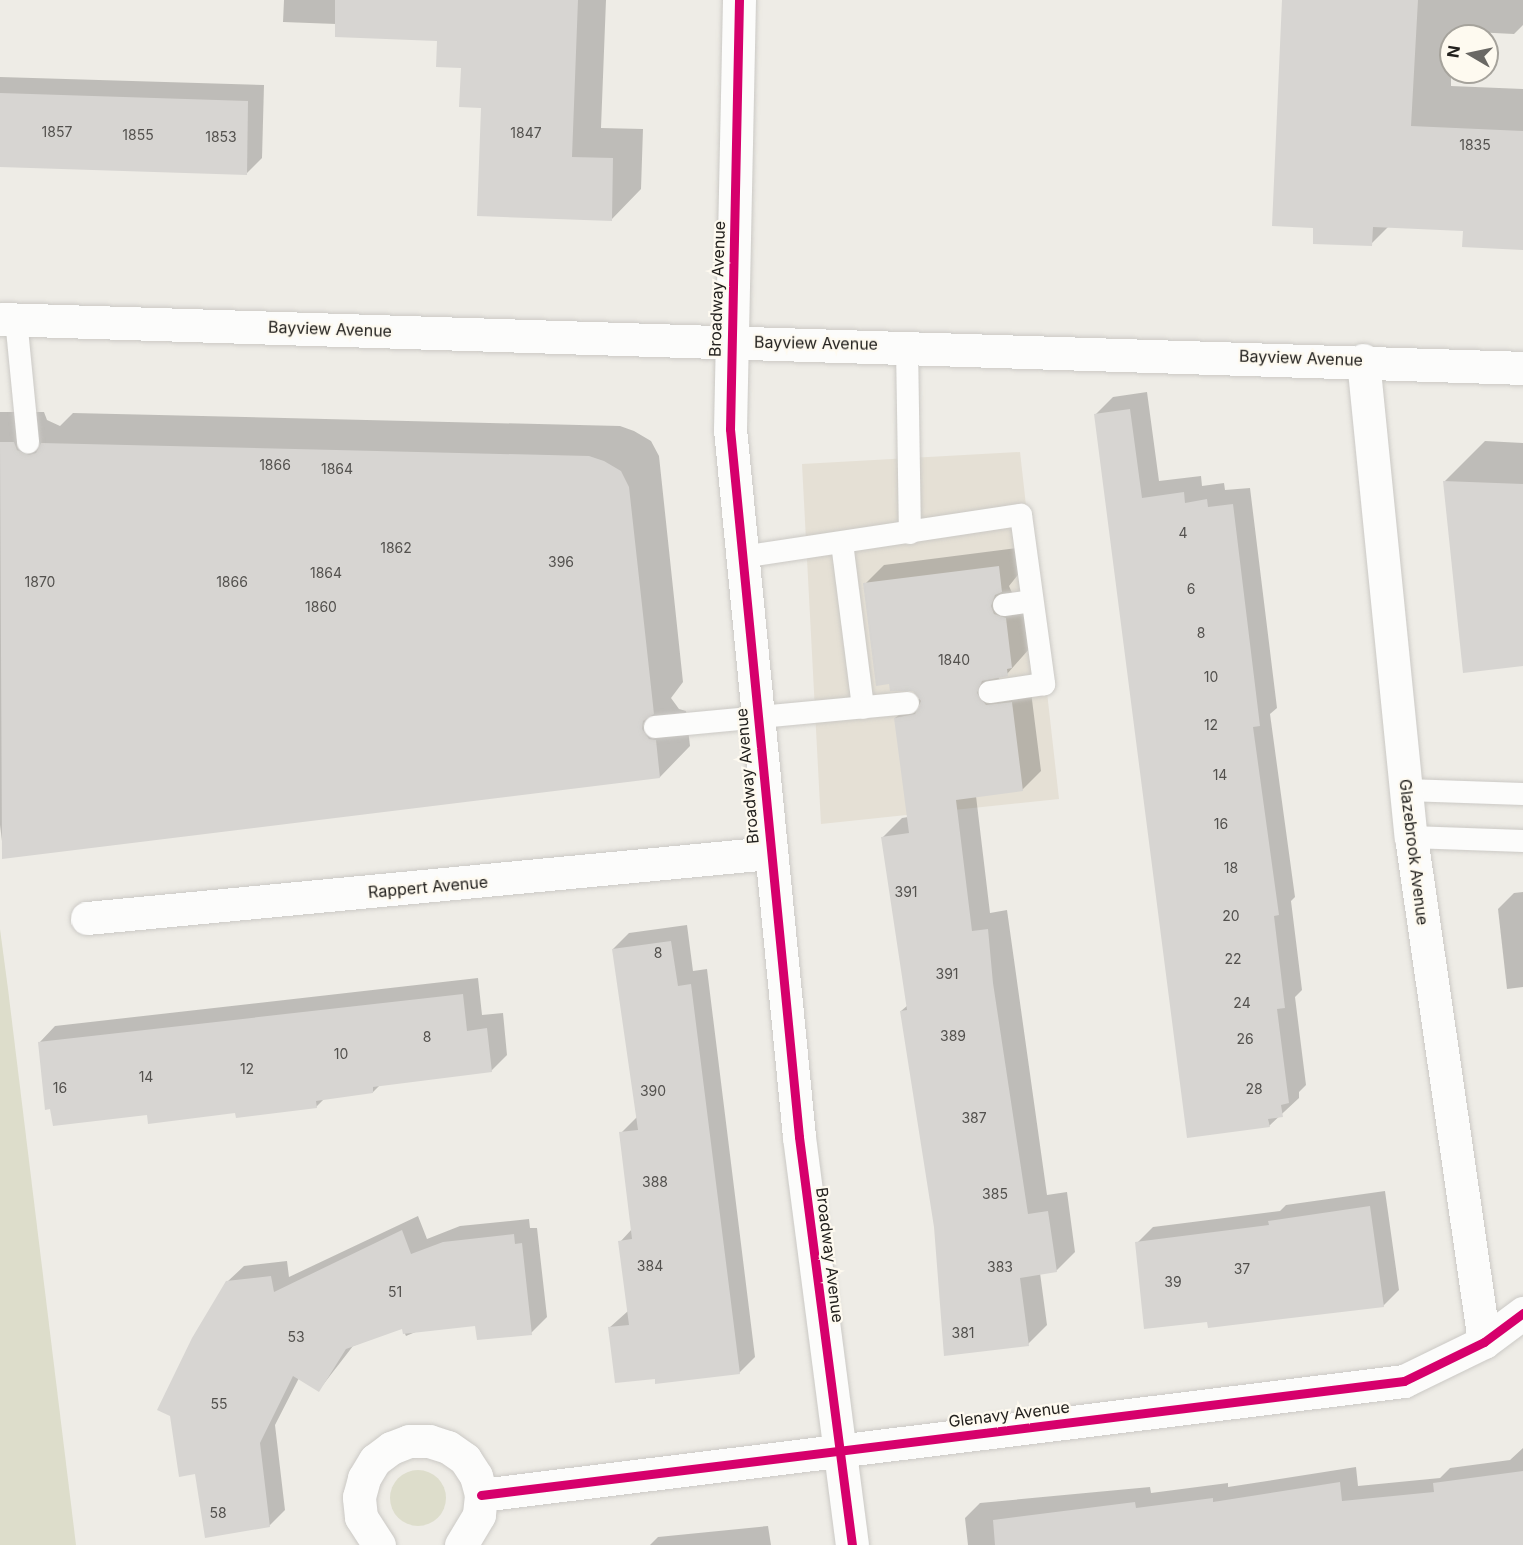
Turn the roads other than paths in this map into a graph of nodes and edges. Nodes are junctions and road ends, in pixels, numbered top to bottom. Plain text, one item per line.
1 (739, 0) edge
2 (8, 319) edge
3 (730, 342) junction
4 (907, 346) junction
5 (1364, 360) junction
6 (1523, 368) edge
7 (28, 442) dead end
8 (910, 533) junction
9 (842, 543) junction
10 (742, 557) junction
11 (1032, 601) junction
12 (1004, 605) dead end
13 (990, 692) dead end
14 (908, 704) dead end
15 (863, 708) junction
16 (757, 721) junction
17 (655, 728) dead end
18 (1406, 790) junction
19 (1523, 794) edge
20 (1411, 837) junction
21 (1523, 841) edge
22 (770, 853) junction
23 (87, 918) dead end
24 (1523, 1313) edge
25 (1484, 1342) junction
26 (840, 1451) junction
27 (481, 1496) junction
28 (379, 1545) edge
29 (461, 1545) edge
30 (852, 1545) edge

1 - 3 street, Broadway Avenue
2 - 3 street, Bayview Avenue
2 - 7 lane
3 - 4 street, Bayview Avenue
3 - 10 street, Broadway Avenue
4 - 5 street, Bayview Avenue
4 - 8 lane
5 - 6 street, Bayview Avenue
5 - 18 street, Glazebrook Avenue
8 - 9 lane
8 - 11 lane
9 - 10 lane
9 - 15 lane
10 - 16 street, Broadway Avenue
11 - 12 lane
11 - 13 lane
14 - 15 lane
15 - 16 lane
16 - 17 lane
16 - 22 street, Broadway Avenue
18 - 19 lane
18 - 20 street, Glazebrook Avenue
20 - 21 lane
20 - 25 street, Glazebrook Avenue
22 - 23 street, Rappert Avenue
22 - 26 street, Broadway Avenue
24 - 25 street, Glenavy Avenue
25 - 26 street, Glenavy Avenue
26 - 27 street, Glenavy Avenue
26 - 30 street, Broadway Avenue
27 - 28 street
27 - 29 street

